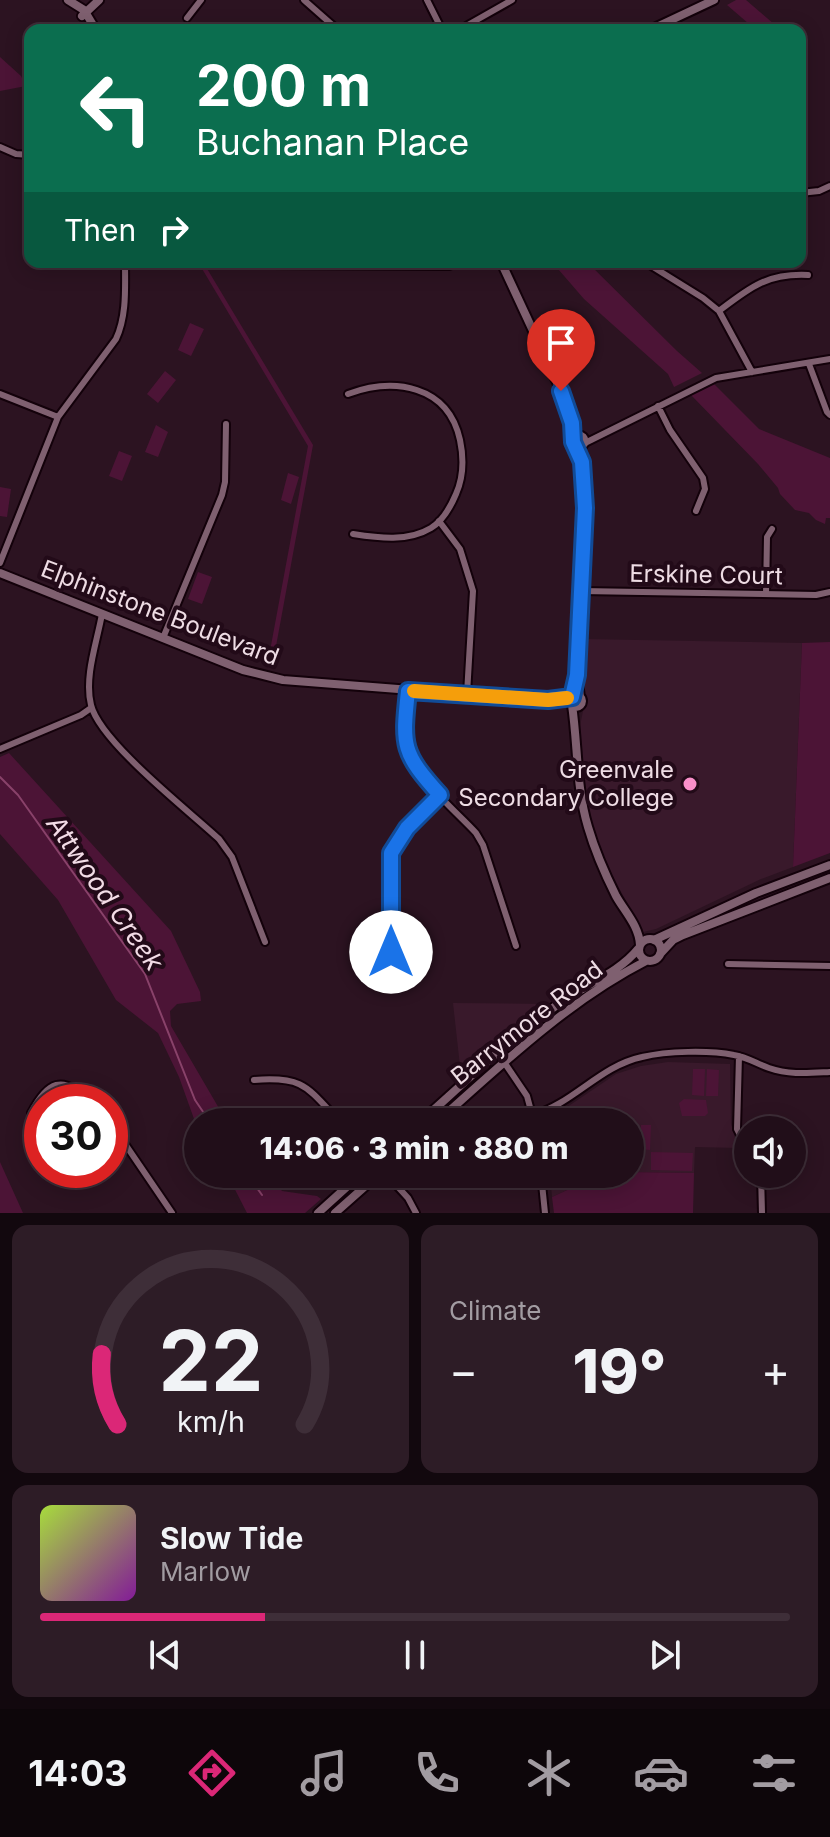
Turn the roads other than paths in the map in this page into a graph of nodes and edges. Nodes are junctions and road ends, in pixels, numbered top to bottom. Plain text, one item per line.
1 (66, 0) edge
2 (98, 0) edge
3 (201, 0) edge
4 (304, 0) edge
5 (427, 0) edge
6 (512, 0) edge
7 (714, 0) edge
8 (84, 14) junction
9 (187, 18) dead end
10 (90, 24) edge
11 (332, 24) edge
12 (439, 24) edge
13 (470, 24) edge
14 (663, 24) edge
15 (0, 147) edge
16 (24, 155) edge
17 (830, 186) edge
18 (806, 192) edge
19 (125, 268) edge
20 (504, 268) edge
21 (655, 268) edge
22 (808, 275) dead end
23 (719, 311) junction
24 (830, 359) edge
25 (809, 364) junction
26 (752, 372) junction
27 (0, 394) edge
28 (348, 394) dead end
29 (658, 406) junction
30 (830, 415) edge
31 (58, 417) junction
32 (226, 424) dead end
33 (580, 441) junction
34 (696, 511) dead end
35 (439, 521) junction
36 (772, 529) dead end
37 (353, 534) dead end
38 (0, 563) edge
39 (0, 573) edge
40 (581, 591) junction
41 (830, 592) edge
42 (766, 594) junction
43 (102, 614) junction
44 (163, 638) junction
45 (408, 691) junction
46 (467, 694) junction
47 (574, 701) junction
48 (91, 708) junction
49 (0, 749) edge
50 (440, 795) junction
51 (830, 865) edge
52 (830, 878) edge
53 (634, 926) junction
54 (652, 940) junction
55 (265, 942) dead end
56 (516, 946) dead end
57 (639, 947) junction
58 (391, 952) dead end
59 (660, 954) junction
60 (646, 961) junction
61 (728, 964) dead end
62 (830, 966) edge
63 (497, 1053) junction
64 (739, 1056) junction
65 (504, 1062) junction
66 (830, 1072) edge
67 (254, 1080) dead end
68 (327, 1108) edge
69 (436, 1108) edge
70 (453, 1108) edge
71 (531, 1108) edge
72 (552, 1108) edge
73 (737, 1116) edge
74 (128, 1148) edge
75 (346, 1188) edge
76 (363, 1188) edge
77 (399, 1188) edge
78 (542, 1188) edge
79 (761, 1188) edge
80 (172, 1213) edge
81 (318, 1213) edge
82 (335, 1213) edge
83 (416, 1213) edge
84 (545, 1213) edge
85 (762, 1213) edge

1 - 8 street
2 - 8 street
3 - 9 street
4 - 11 street
5 - 12 street
6 - 13 street
7 - 14 street
8 - 10 street
15 - 16 street
17 - 18 street
19 - 31 street
20 - 33 street
21 - 23 street
22 - 23 street
23 - 26 street
24 - 25 street
25 - 26 street
25 - 30 street
26 - 29 street
27 - 31 street
28 - 35 street
29 - 33 street
29 - 34 street
31 - 38 street
32 - 44 street
33 - 40 street
35 - 37 street
35 - 46 street
36 - 42 street
39 - 43 street, Elphinstone Boulevard
40 - 42 street, Erskine Court
40 - 47 street
41 - 42 street, Erskine Court
43 - 44 street, Elphinstone Boulevard
43 - 48 street
44 - 45 street, Elphinstone Boulevard
45 - 46 street, Elphinstone Boulevard
45 - 50 street
46 - 47 street, Elphinstone Boulevard
47 - 53 street
48 - 49 street
48 - 55 street
50 - 56 street
50 - 58 street
51 - 54 street
52 - 59 street
53 - 54 street
53 - 57 street
54 - 57 street
54 - 59 street
57 - 60 street
57 - 63 street, Barrymore Road
59 - 60 street
60 - 65 street, Barrymore Road
61 - 62 street
63 - 65 street
63 - 69 street, Barrymore Road
64 - 66 street
64 - 72 street
64 - 73 street
65 - 70 street, Barrymore Road
65 - 71 street
67 - 68 street
74 - 80 street
75 - 81 street
76 - 82 street
77 - 83 street
78 - 84 street
79 - 85 street

